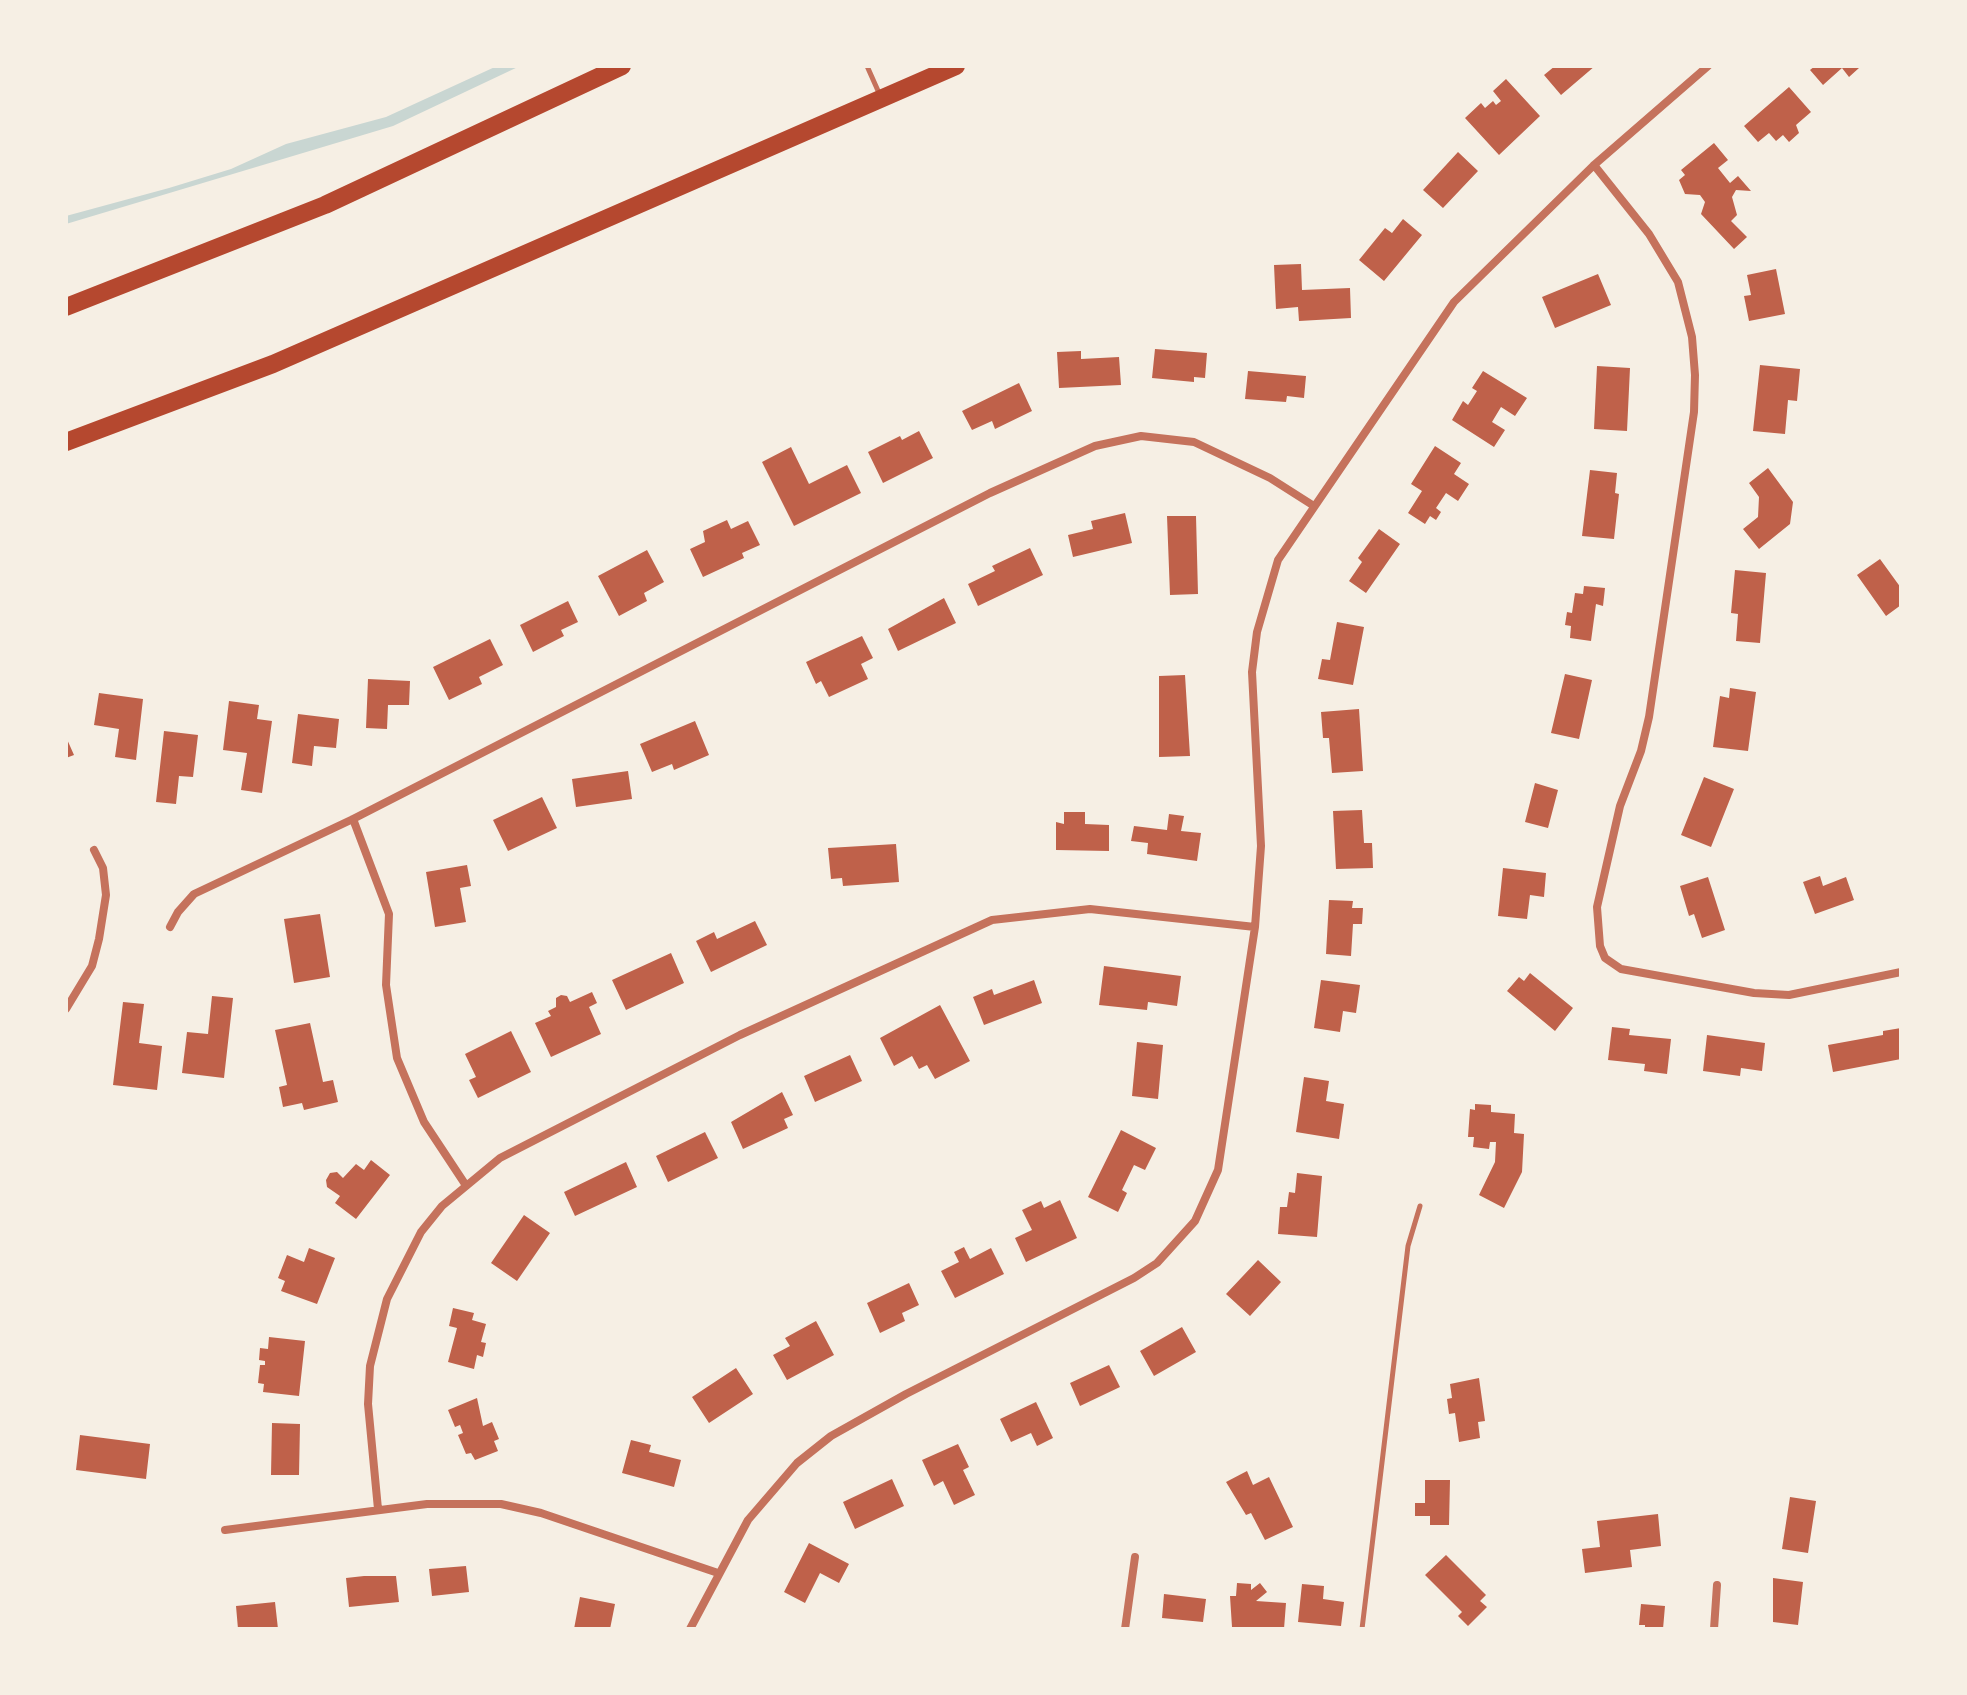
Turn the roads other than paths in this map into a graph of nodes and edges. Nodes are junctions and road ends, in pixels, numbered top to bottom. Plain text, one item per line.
1 (622, 66) edge
2 (867, 66) edge
3 (956, 66) edge
4 (1708, 66) edge
5 (881, 98) junction
6 (1594, 165) junction
7 (66, 307) edge
8 (66, 442) edge
9 (1314, 506) junction
10 (353, 819) junction
11 (94, 850) dead end
12 (170, 927) dead end
13 (1255, 927) junction
14 (1901, 972) edge
15 (66, 1009) edge
16 (465, 1184) junction
17 (1420, 1206) dead end
18 (378, 1509) junction
19 (225, 1530) dead end
20 (1135, 1557) dead end
21 (718, 1573) junction
22 (1717, 1585) dead end
23 (690, 1629) edge
24 (1125, 1629) edge
25 (1362, 1629) edge
26 (1714, 1629) edge

1 - 7 highway
2 - 5 lane
3 - 5 highway
4 - 6 street
5 - 8 highway
6 - 9 street
6 - 14 street
9 - 10 street
9 - 13 street
10 - 12 street
10 - 16 street
11 - 15 street
13 - 16 street
13 - 21 street
16 - 18 street
17 - 25 lane
18 - 19 street
18 - 21 street
20 - 24 street
21 - 23 street
22 - 26 street

